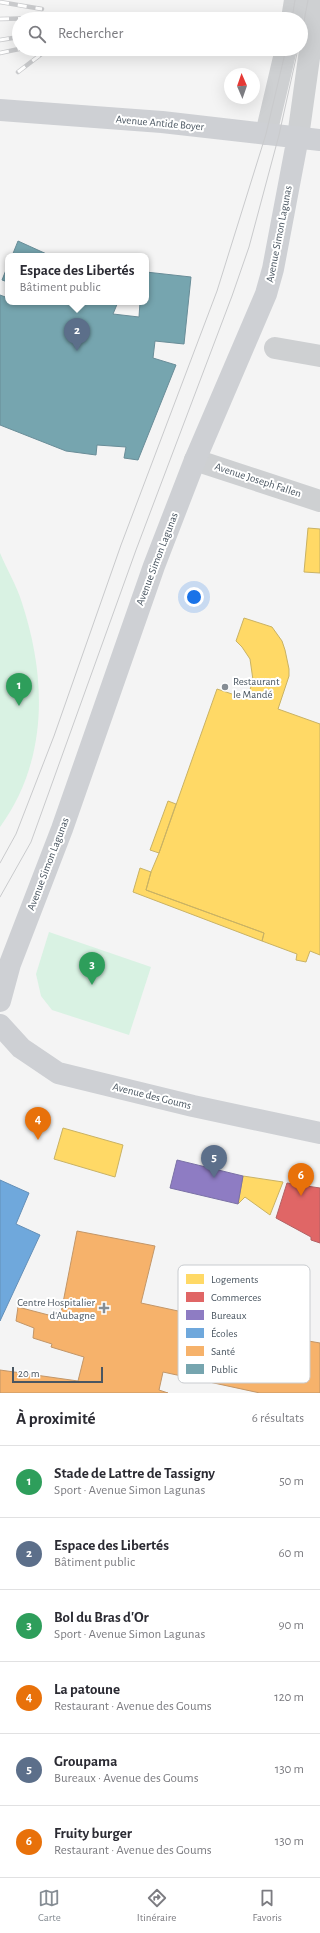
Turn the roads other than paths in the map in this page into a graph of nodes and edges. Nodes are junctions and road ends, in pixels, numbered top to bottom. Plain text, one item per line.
1 (295, 0) edge
2 (317, 0) edge
3 (293, 12) edge
4 (284, 56) edge
5 (0, 110) edge
6 (266, 134) junction
7 (298, 137) junction
8 (320, 140) edge
9 (275, 348) dead end
10 (320, 356) edge
11 (195, 460) junction
12 (320, 501) edge
13 (2, 980) edge
14 (0, 1001) edge
15 (0, 1025) edge
16 (320, 1133) edge

1 - 3 street
2 - 7 street
4 - 6 street
5 - 6 main road, Avenue Antide Boyer
6 - 7 main road, Avenue Antide Boyer
7 - 8 main road, Avenue Antide Boyer
7 - 11 main road, Avenue Simon Lagunas
9 - 10 street
11 - 12 street, Avenue Joseph Fallen
11 - 13 main road, Avenue Simon Lagunas
13 - 14 main road, Avenue Simon Lagunas
15 - 16 main road, Avenue des Goums

